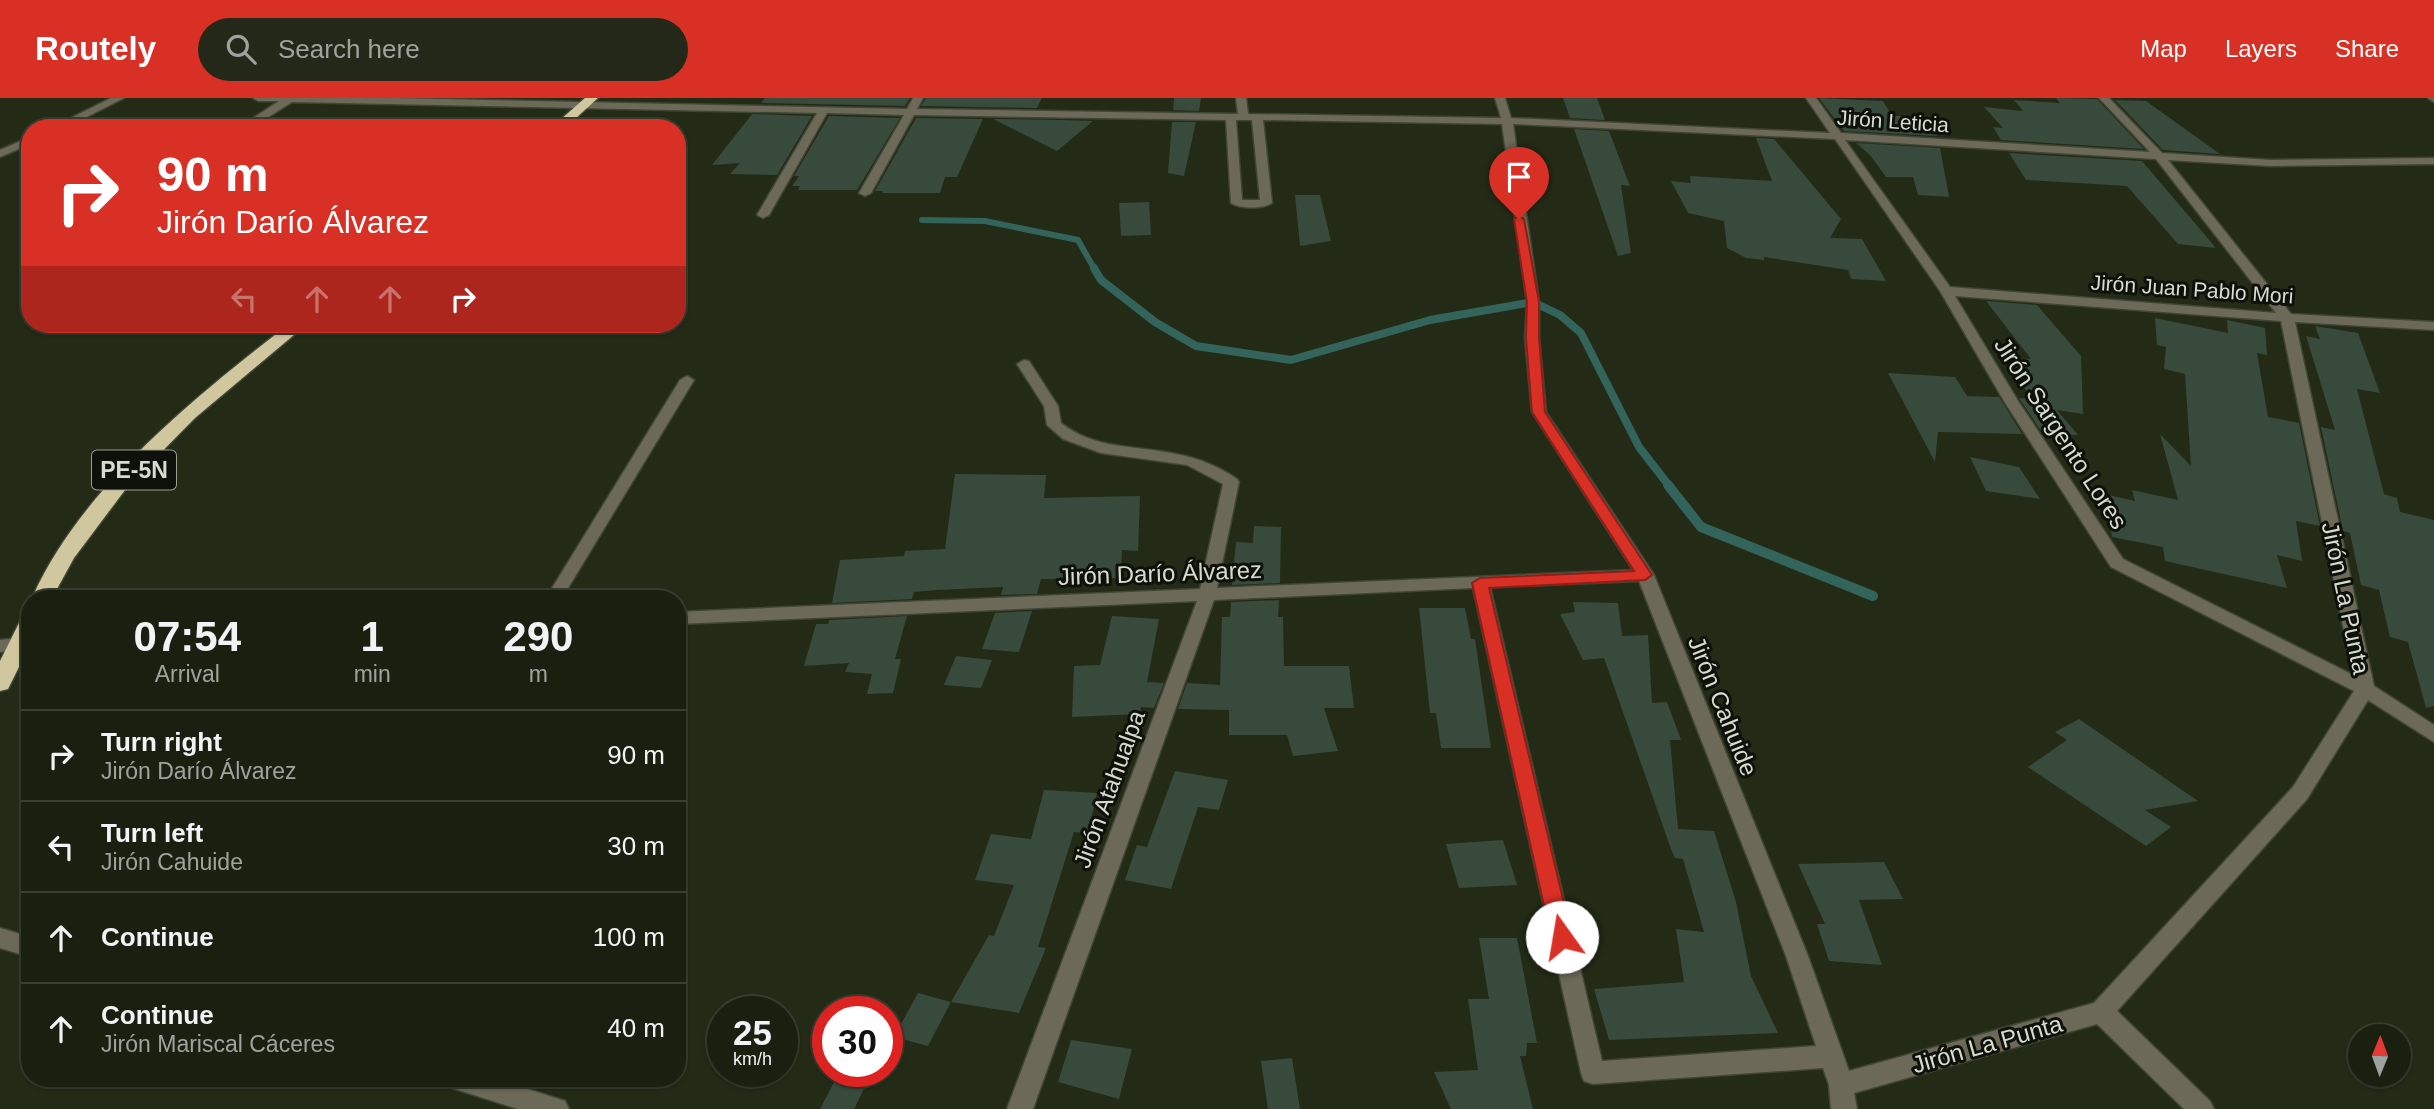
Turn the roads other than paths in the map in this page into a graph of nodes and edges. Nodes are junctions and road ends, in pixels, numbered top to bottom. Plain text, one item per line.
1 (119, 98) edge
2 (258, 98) edge
3 (918, 98) edge
4 (1241, 98) edge
5 (1500, 98) edge
6 (1811, 98) edge
7 (2104, 98) edge
8 (290, 99) edge
9 (589, 101) edge
10 (824, 110) junction
11 (911, 112) junction
12 (1237, 116) junction
13 (1257, 116) junction
14 (75, 119) edge
15 (258, 119) edge
16 (568, 119) edge
17 (1507, 121) junction
18 (1836, 136) junction
19 (21, 144) edge
20 (0, 155) edge
21 (2160, 157) junction
22 (2434, 161) edge
23 (865, 193) dead end
24 (762, 215) dead end
25 (1946, 291) junction
26 (2287, 318) junction
27 (2434, 326) edge
28 (287, 333) edge
29 (1024, 364) dead end
30 (687, 380) dead end
31 (1645, 575) junction
32 (1480, 583) junction
33 (46, 590) edge
34 (559, 590) edge
35 (1208, 596) junction
36 (686, 618) edge
37 (16, 644) edge
38 (0, 683) edge
39 (2365, 689) junction
40 (2434, 735) edge
41 (0, 938) edge
42 (21, 944) edge
43 (2101, 1012) junction
44 (1831, 1056) junction
45 (1841, 1085) junction
46 (484, 1087) edge
47 (556, 1109) edge
48 (1020, 1109) edge
49 (1843, 1109) edge
50 (2201, 1109) edge

1 - 14 street
2 - 8 street, Jirón Leticia
3 - 11 street
4 - 12 street
5 - 17 street, Jirón Cahuide
6 - 18 street, Jirón Sargento Lores
7 - 21 street, Jirón La Punta
8 - 9 street, Jirón Leticia
8 - 15 street
9 - 10 street, Jirón Leticia
9 - 16 highway
10 - 11 street, Jirón Leticia
10 - 24 street
11 - 12 street, Jirón Leticia
11 - 23 street
12 - 13 street, Jirón Leticia
12 - 13 street
13 - 17 street, Jirón Leticia
17 - 18 street, Jirón Leticia
17 - 31 street, Jirón Cahuide
18 - 21 street, Jirón Leticia
18 - 25 street, Jirón Sargento Lores
19 - 20 street
21 - 22 street, Jirón Leticia
21 - 26 street, Jirón La Punta
25 - 26 street, Jirón Juan Pablo Mori
25 - 39 street, Jirón Sargento Lores
26 - 27 street, Jirón Juan Pablo Mori
26 - 39 street, Jirón La Punta
28 - 33 highway, PE-5N
29 - 35 street, Jirón Atahualpa
30 - 34 street
31 - 32 street, Jirón Darío Álvarez
31 - 44 street, Jirón Cahuide
32 - 35 street, Jirón Darío Álvarez
32 - 44 street
35 - 36 street, Jirón Darío Álvarez
35 - 48 street, Jirón Atahualpa
37 - 38 highway
39 - 40 street, Jirón Sargento Lores
39 - 43 street, Jirón La Punta
41 - 42 street
43 - 45 street, Jirón La Punta
43 - 50 street
44 - 45 street, Jirón Cahuide
45 - 49 street, Jirón Cahuide
46 - 47 street

